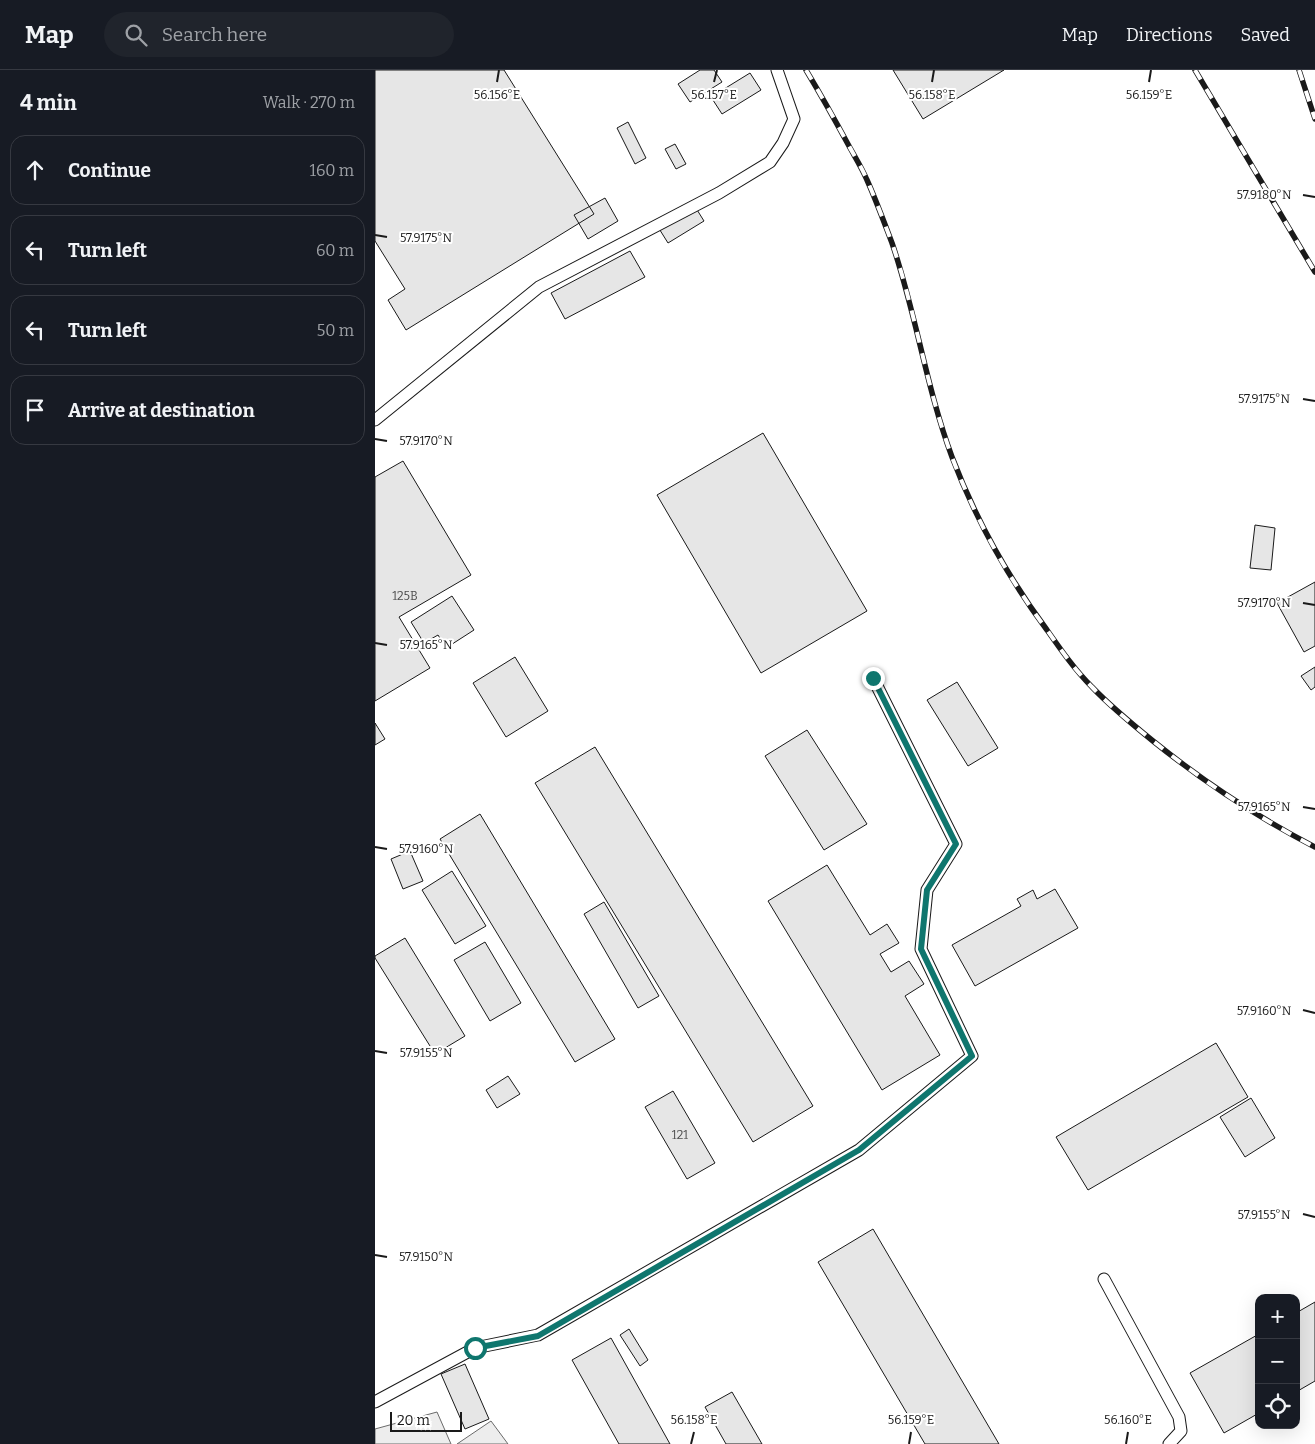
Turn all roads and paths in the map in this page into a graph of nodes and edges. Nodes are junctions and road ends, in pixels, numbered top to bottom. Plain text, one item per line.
1 (777, 70) edge
2 (375, 420) edge
3 (873, 678) dead end
4 (1104, 1278) dead end
5 (375, 1402) edge
6 (1169, 1444) edge

1 - 2 lane
3 - 5 lane
4 - 6 lane

